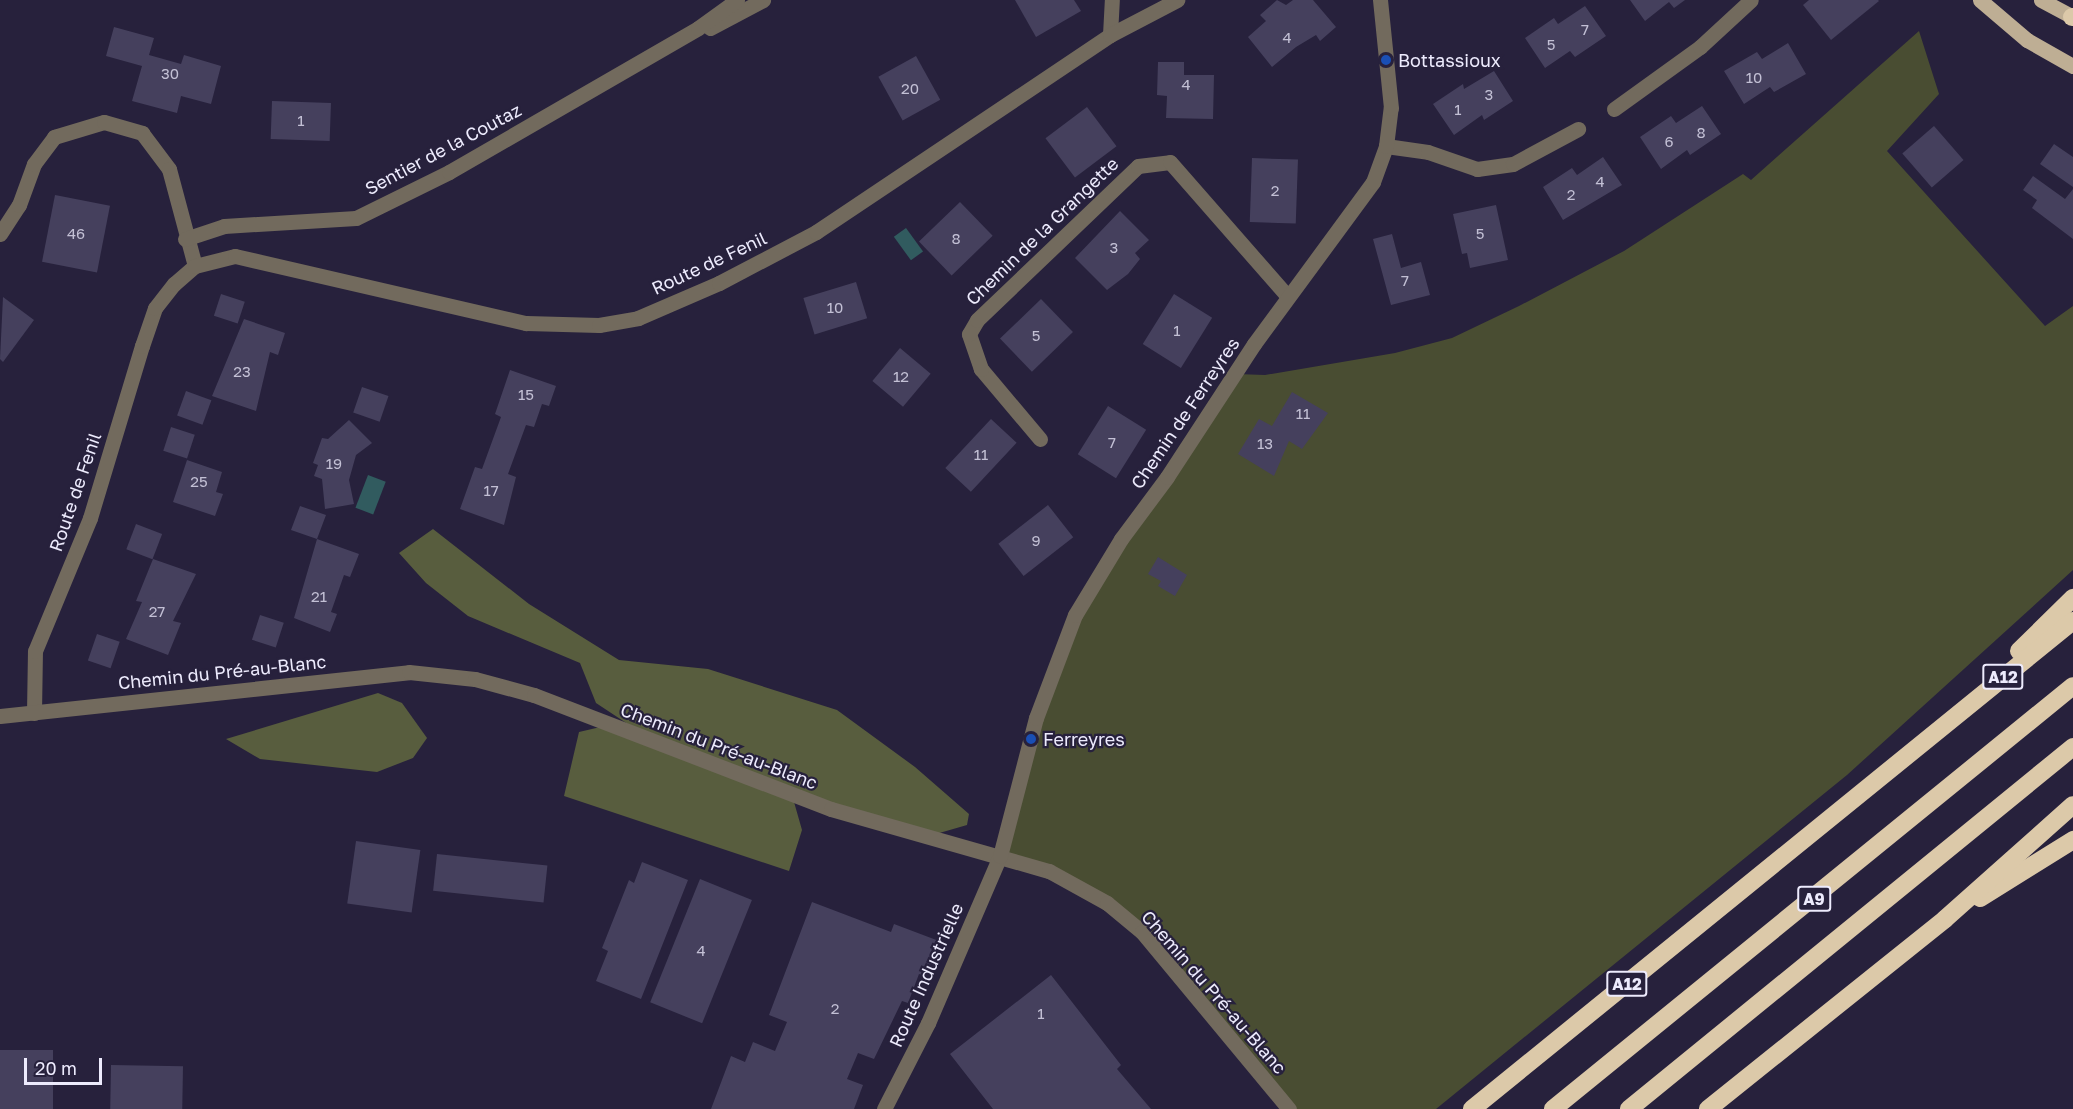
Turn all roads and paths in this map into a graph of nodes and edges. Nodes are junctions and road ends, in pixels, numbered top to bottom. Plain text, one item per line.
1 (737, 0) edge
2 (763, 0) edge
3 (1112, 0) edge
4 (1177, 0) edge
5 (1380, 0) edge
6 (1751, 0) edge
7 (1980, 0) edge
8 (2041, 0) edge
9 (2073, 17) edge
10 (698, 28) junction
11 (1110, 35) junction
12 (2073, 66) edge
13 (1614, 109) dead end
14 (1578, 129) dead end
15 (1386, 146) junction
16 (0, 234) edge
17 (185, 239) junction
18 (195, 266) junction
19 (1288, 297) junction
20 (1040, 439) dead end
21 (2073, 598) edge
22 (2073, 621) edge
23 (2073, 686) edge
24 (33, 713) junction
25 (0, 716) edge
26 (1933, 734) junction
27 (2073, 747) edge
28 (2073, 805) edge
29 (2073, 840) edge
30 (1000, 856) junction
31 (1945, 920) junction
32 (884, 1109) edge
33 (1289, 1109) edge
34 (1472, 1109) edge
35 (1553, 1109) edge
36 (1629, 1109) edge
37 (1708, 1109) edge

1 - 10 street, Sentier de la Coutaz
2 - 10 street, Sentier de la Coutaz
3 - 11 street
4 - 11 street, Route de Fenil
5 - 15 street, Chemin de Ferreyres
6 - 13 street
7 - 12 main road
8 - 9 main road
10 - 17 street, Sentier de la Coutaz
11 - 18 street, Route de Fenil
14 - 15 street
15 - 19 street, Chemin de Ferreyres
16 - 17 street
17 - 18 street
18 - 24 street, Route de Fenil
19 - 20 street, Chemin de la Grangette
19 - 30 street, Chemin de Ferreyres
21 - 26 highway
22 - 26 highway, A12
23 - 35 highway, A9
24 - 25 street
24 - 30 street, Chemin du Pré-au-Blanc
26 - 34 highway, A12
27 - 36 highway, A9
28 - 31 highway
29 - 31 highway
30 - 32 street, Route Industrielle
30 - 33 street, Chemin du Pré-au-Blanc
31 - 37 highway

